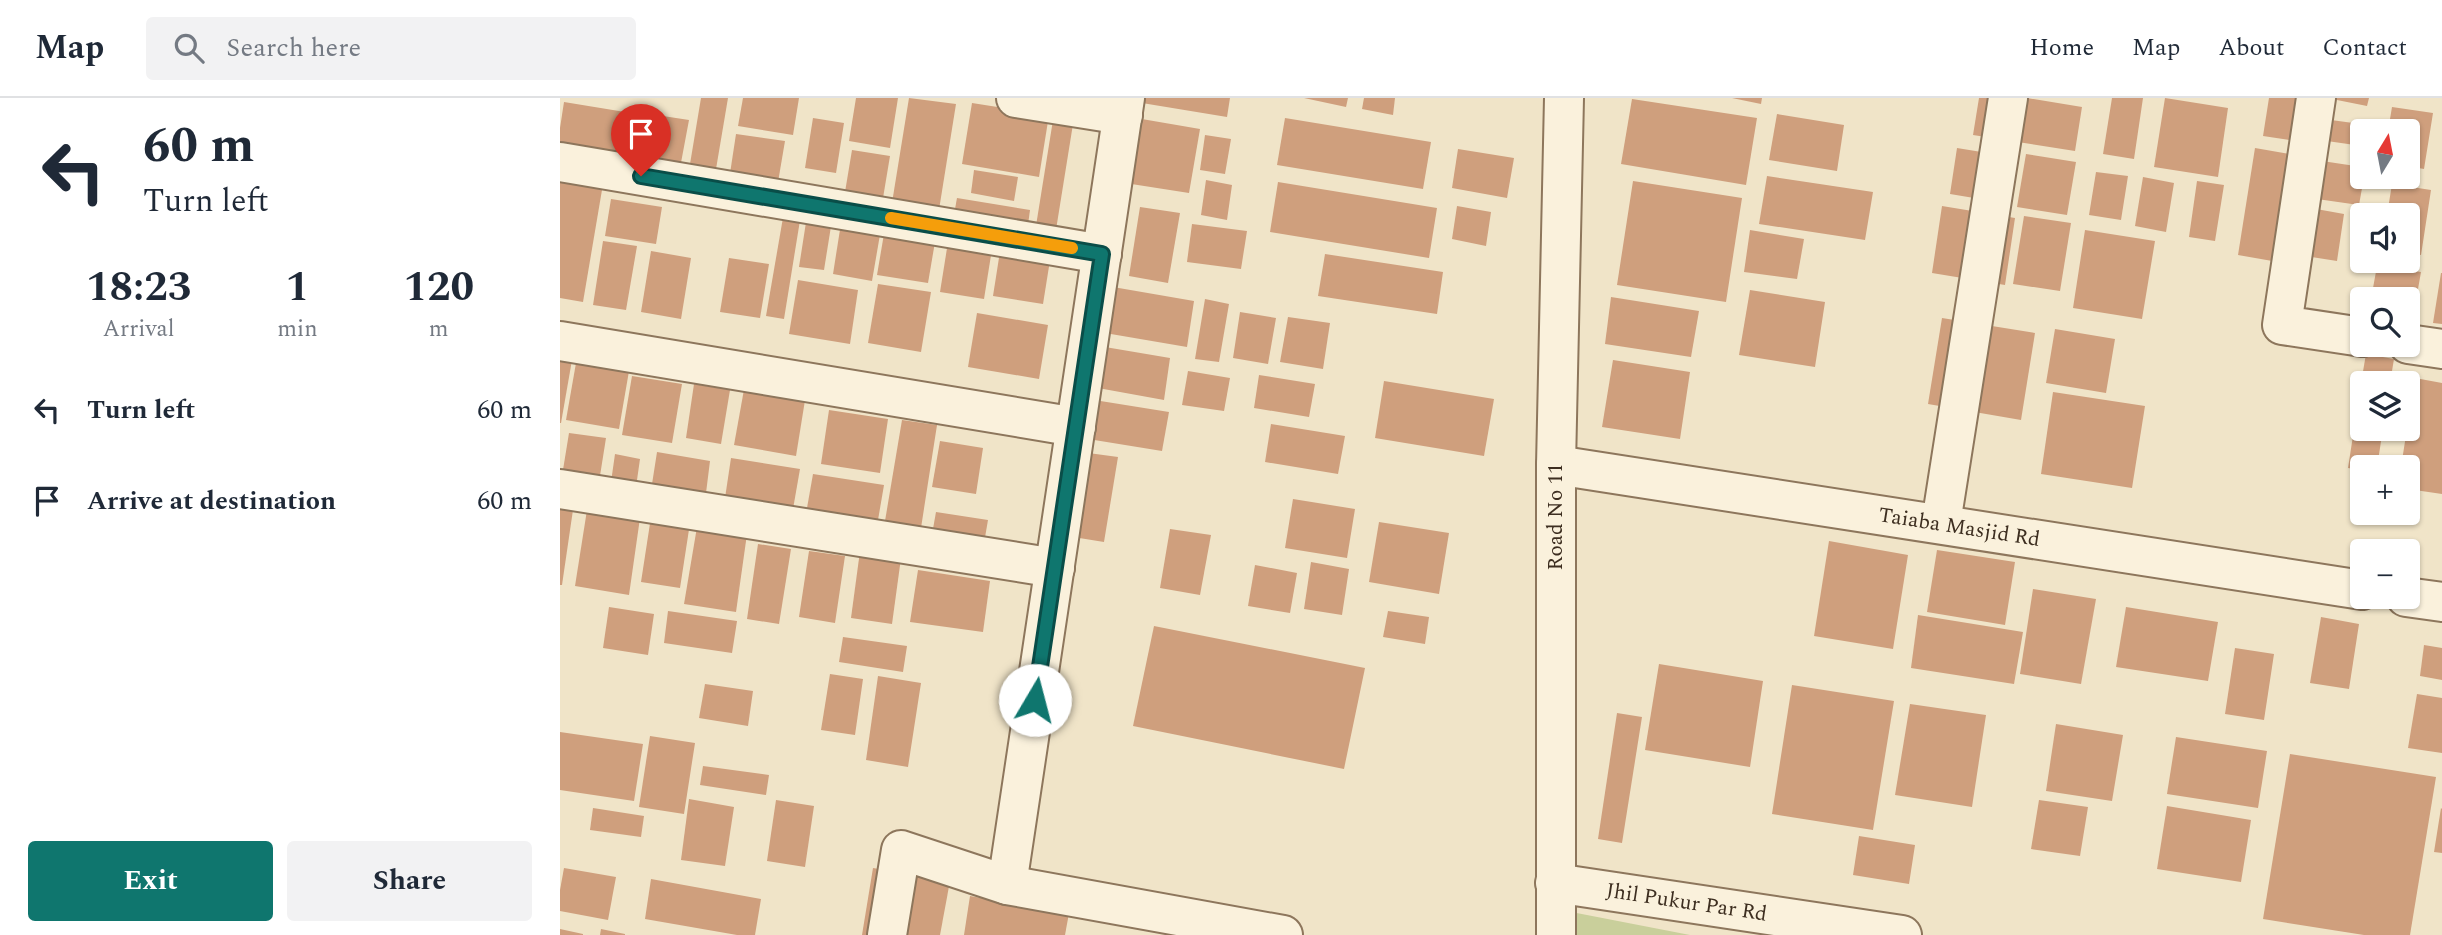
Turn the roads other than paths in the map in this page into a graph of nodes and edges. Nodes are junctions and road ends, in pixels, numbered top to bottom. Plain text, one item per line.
1 (1016, 98) edge
2 (1564, 98) edge
3 (2008, 98) edge
4 (2316, 98) edge
5 (1124, 107) edge
6 (560, 162) edge
7 (1102, 254) junction
8 (2350, 335) edge
9 (560, 341) edge
10 (2420, 346) edge
11 (2442, 349) edge
12 (1076, 427) junction
13 (1556, 465) junction
14 (560, 489) edge
15 (1941, 523) junction
16 (1055, 568) junction
17 (2350, 588) edge
18 (2420, 599) edge
19 (2442, 602) edge
20 (1555, 883) junction
21 (1007, 885) junction
22 (887, 935) edge
23 (1283, 935) edge
24 (1556, 935) edge
25 (1902, 935) edge

1 - 5 street
2 - 13 street, Road No 11
3 - 15 street
4 - 8 street
5 - 7 street
6 - 7 street
7 - 12 street
9 - 12 street
10 - 11 street
12 - 16 street
13 - 15 street, Taiaba Masjid Rd
13 - 20 street, Road No 11
14 - 16 street
15 - 17 street, Taiaba Masjid Rd
16 - 21 street
18 - 19 street
20 - 24 street, Road No 11
20 - 25 street, Jhil Pukur Par Rd
21 - 22 street
21 - 23 street

